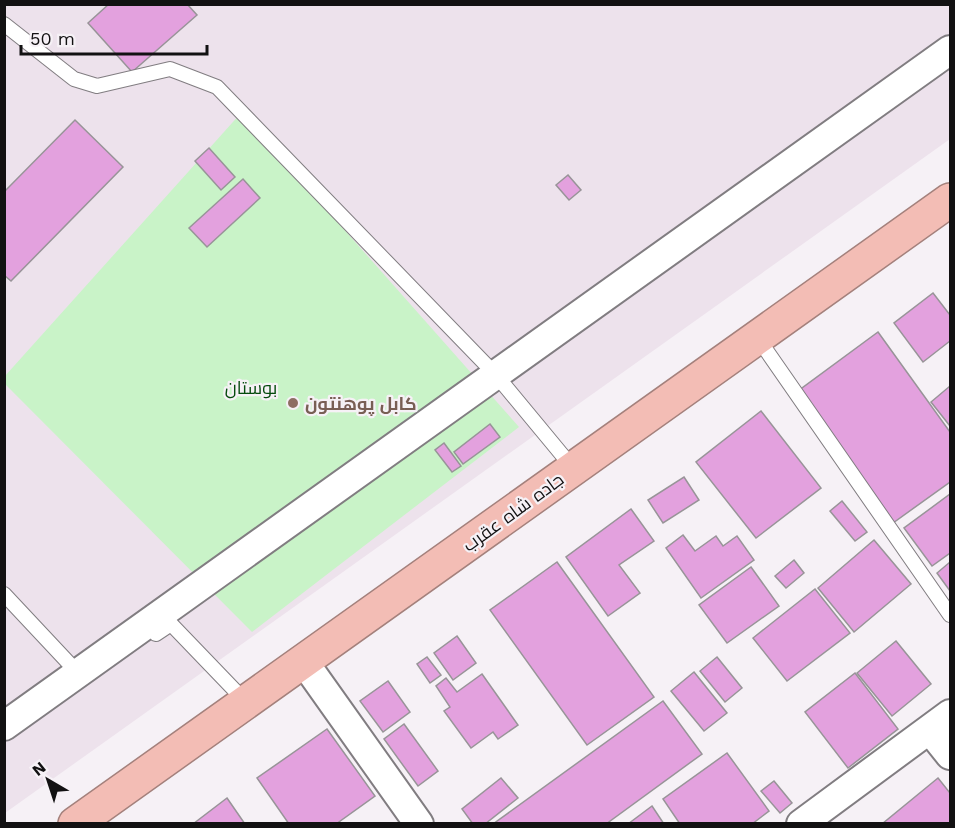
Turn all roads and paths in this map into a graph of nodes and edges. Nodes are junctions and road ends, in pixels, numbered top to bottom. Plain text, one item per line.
1 (4, 24) edge
2 (951, 50) edge
3 (951, 200) edge
4 (757, 337) junction
5 (496, 375) junction
6 (574, 468) junction
7 (4, 594) edge
8 (951, 615) edge
9 (303, 662) junction
10 (87, 682) junction
11 (246, 702) junction
12 (940, 722) edge
13 (4, 726) edge
14 (4, 740) edge
15 (951, 755) edge
16 (75, 824) edge
17 (419, 824) edge
18 (801, 824) edge

1 - 5 lane
2 - 5 street
3 - 4 highway, جاده شاه عقرب
4 - 6 highway, جاده شاه عقرب
4 - 8 lane
5 - 6 lane
5 - 13 street
6 - 9 highway, جاده شاه عقرب
7 - 10 lane
9 - 11 highway, جاده شاه عقرب
9 - 17 street
10 - 11 lane
10 - 14 lane
11 - 16 highway, جاده شاه عقرب
12 - 15 street
12 - 18 street

